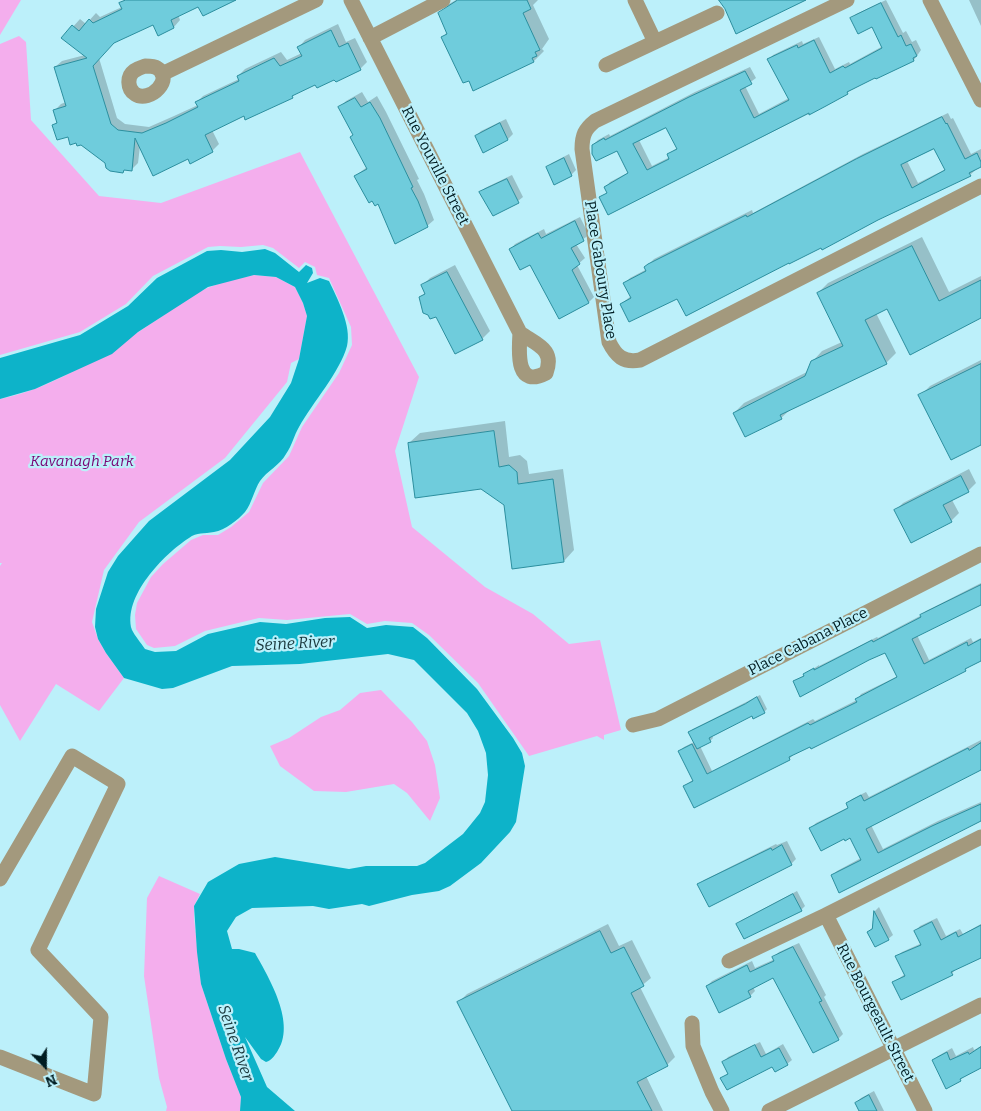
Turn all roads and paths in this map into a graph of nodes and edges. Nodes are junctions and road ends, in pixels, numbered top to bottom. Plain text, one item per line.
1 (316, 0) edge
2 (351, 0) edge
3 (443, 0) edge
4 (636, 0) edge
5 (847, 0) edge
6 (930, 0) edge
7 (717, 12) dead end
8 (370, 38) junction
9 (655, 42) junction
10 (606, 65) dead end
11 (162, 74) dead end
12 (981, 100) edge
13 (981, 186) edge
14 (520, 333) dead end
15 (981, 554) edge
16 (633, 725) dead end
17 (981, 838) edge
18 (0, 879) edge
19 (826, 915) junction
20 (729, 961) dead end
21 (981, 1005) edge
22 (692, 1022) dead end
23 (894, 1049) junction
24 (0, 1057) edge
25 (790, 1106) edge
26 (722, 1111) edge
27 (769, 1111) edge
28 (925, 1111) edge

1 - 11 street
2 - 8 street, Rue Youville Street
3 - 8 street
4 - 9 street
5 - 13 street, Place Gaboury Place
6 - 12 street
7 - 9 street
8 - 14 street, Rue Youville Street
9 - 10 street
15 - 16 street, Place Cabana Place
17 - 19 street
18 - 24 street
19 - 20 street
19 - 23 street, Rue Bourgeault Street
21 - 23 street
22 - 26 street
23 - 25 street
23 - 28 street, Rue Bourgeault Street
25 - 27 street

